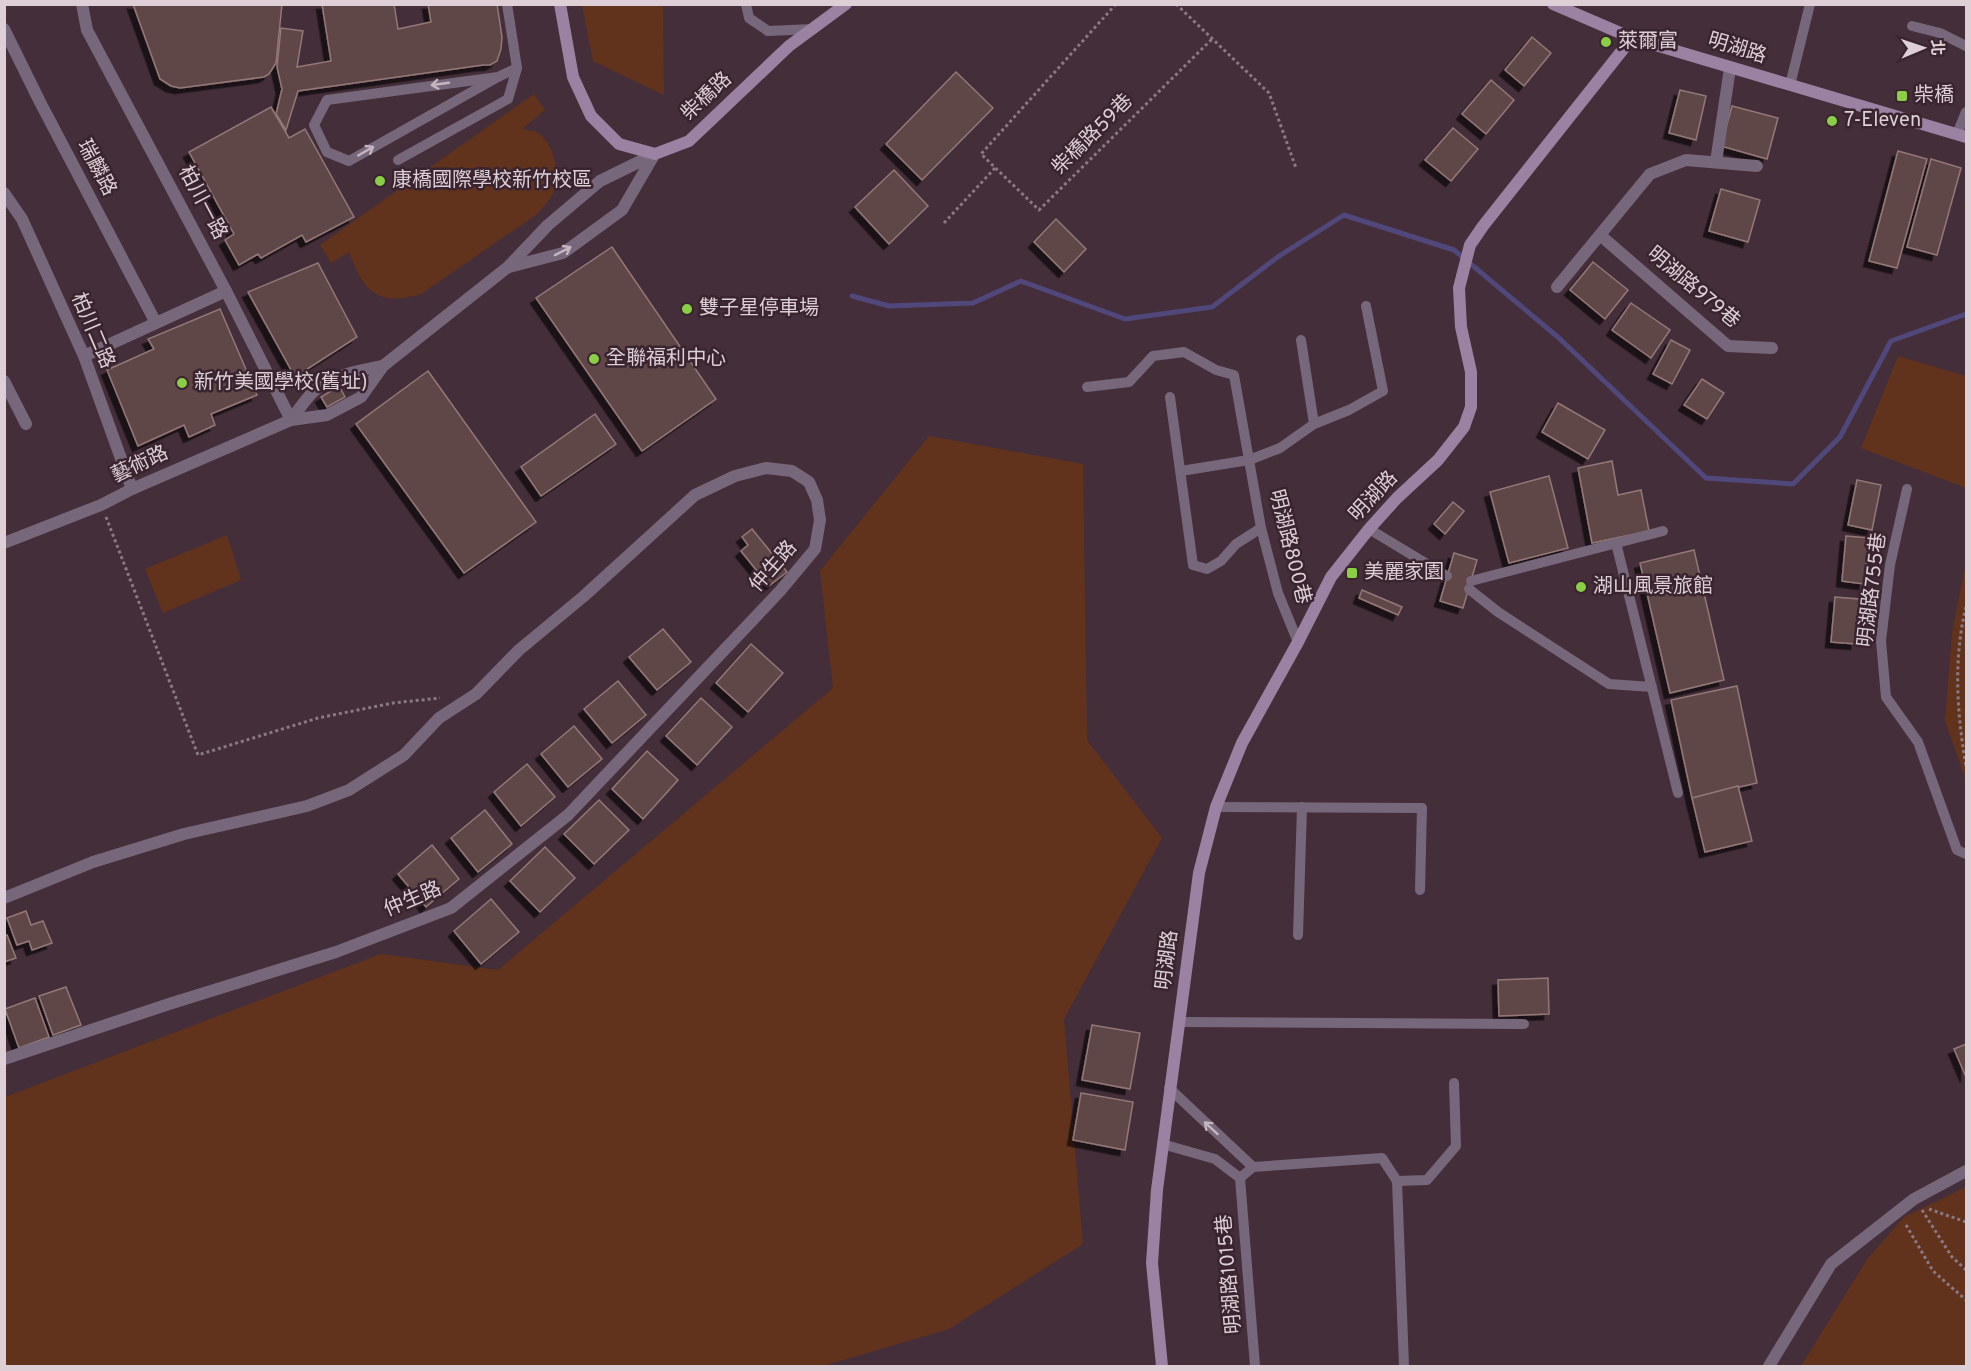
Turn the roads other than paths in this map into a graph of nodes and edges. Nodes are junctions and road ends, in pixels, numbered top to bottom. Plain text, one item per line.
1 (82, 4) edge
2 (507, 4) edge
3 (560, 4) edge
4 (746, 4) edge
5 (846, 4) edge
6 (1553, 4) edge
7 (1810, 4) edge
8 (1912, 26) dead end
9 (4, 29) edge
10 (813, 29) junction
11 (1632, 38) junction
12 (1966, 46) edge
13 (517, 68) junction
14 (1730, 68) junction
15 (498, 77) junction
16 (1790, 85) junction
17 (1966, 112) edge
18 (1962, 135) edge
19 (655, 154) junction
20 (398, 160) dead end
21 (1716, 162) junction
22 (1757, 166) dead end
23 (4, 193) edge
24 (1600, 235) junction
25 (508, 267) junction
26 (1557, 287) dead end
27 (226, 291) junction
28 (1366, 306) dead end
29 (156, 323) junction
30 (1301, 340) dead end
31 (1772, 348) dead end
32 (84, 356) junction
33 (383, 366) junction
34 (4, 381) edge
35 (1087, 387) dead end
36 (1170, 397) dead end
37 (291, 420) junction
38 (26, 424) dead end
39 (1314, 424) junction
40 (1249, 460) junction
41 (1181, 471) junction
42 (132, 489) junction
43 (1907, 489) dead end
44 (1261, 528) junction
45 (1369, 529) junction
46 (1664, 531) dead end
47 (4, 543) edge
48 (1616, 543) junction
49 (1447, 576) dead end
50 (1298, 642) junction
51 (1652, 687) junction
52 (1678, 793) dead end
53 (1216, 807) junction
54 (1302, 807) junction
55 (1966, 854) edge
56 (1420, 890) dead end
57 (4, 898) edge
58 (1298, 935) dead end
59 (1179, 1022) junction
60 (1524, 1024) dead end
61 (4, 1059) edge
62 (1454, 1083) dead end
63 (1169, 1088) junction
64 (1162, 1144) junction
65 (1254, 1167) junction
66 (1966, 1171) edge
67 (1240, 1178) junction
68 (1397, 1181) junction
69 (1161, 1366) edge
70 (1255, 1366) edge
71 (1404, 1366) edge
72 (1769, 1366) edge

1 - 27 street, 柏川一路
2 - 13 lane
3 - 19 street
4 - 10 lane
5 - 10 street, 柴橋路
6 - 11 street
7 - 16 lane
8 - 12 lane
9 - 29 street, 瑞麟路
10 - 19 street, 柴橋路
11 - 14 street, 明湖路
11 - 45 street, 明湖路
13 - 15 lane
13 - 20 lane
14 - 16 street, 明湖路
14 - 21 street
15 -> 15 lane
16 - 18 street, 明湖路
17 - 18 lane
19 - 25 street, 藝術路
25 -> 19 street, 藝術路
21 - 22 street
21 - 24 street
23 - 32 street, 柏川二路
24 - 26 street
24 - 31 street, 明湖路979巷
25 - 33 street, 藝術路
27 - 29 street
27 - 37 street, 柏川一路
28 - 39 lane
29 - 32 street
30 - 39 lane
32 - 42 street, 柏川二路
33 - 37 street, 藝術路
33 - 37 street, 藝術路
34 - 38 street
35 - 40 lane, 明湖路800巷
36 - 41 lane
37 - 42 street, 藝術路
39 - 40 lane
40 - 41 lane
40 - 44 lane, 明湖路800巷
41 - 44 lane
42 - 47 street, 藝術路
43 - 55 lane, 明湖路755巷
44 - 50 lane, 明湖路800巷
45 - 49 lane
45 - 50 street, 明湖路
46 - 48 lane
48 - 51 lane
48 - 51 lane
50 - 53 street, 明湖路
51 - 52 lane
53 - 54 lane
53 - 59 street, 明湖路
54 - 56 lane
54 - 58 lane
57 - 61 street, 仲生路
59 - 60 lane
59 - 63 street, 明湖路
62 - 68 lane
63 - 64 street, 明湖路
65 -> 63 lane
64 - 67 lane
64 - 69 street, 明湖路
65 - 67 lane
65 - 68 lane
66 - 72 street
67 - 70 lane, 明湖路1015巷
68 - 71 lane

